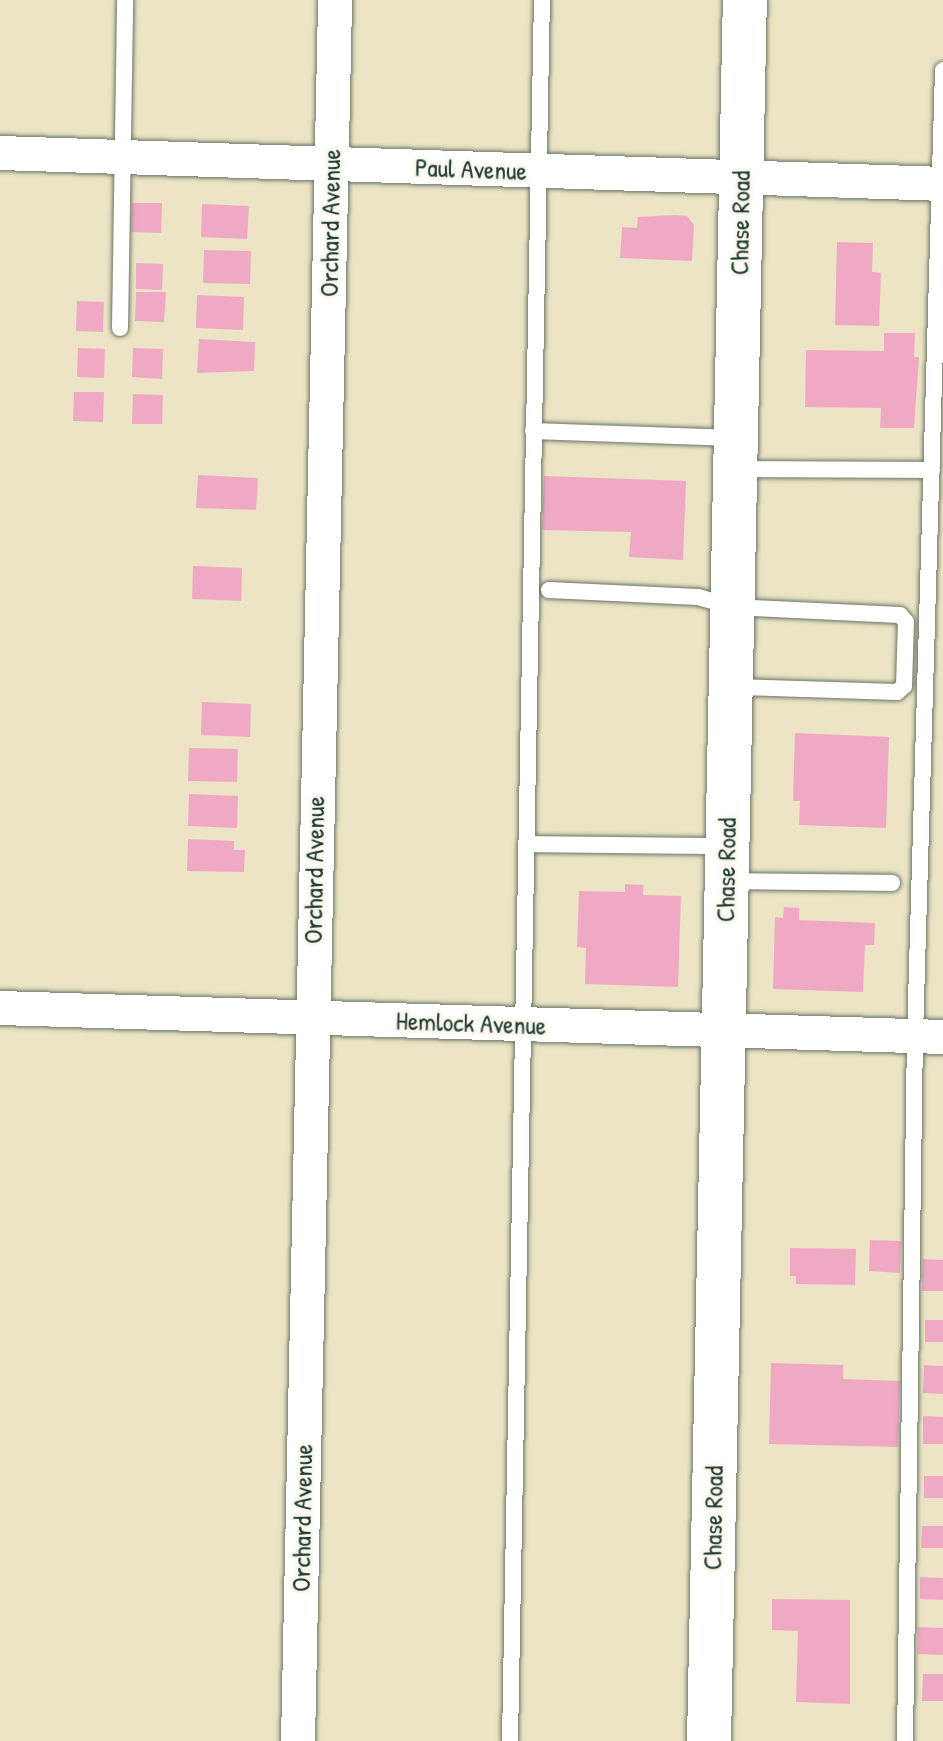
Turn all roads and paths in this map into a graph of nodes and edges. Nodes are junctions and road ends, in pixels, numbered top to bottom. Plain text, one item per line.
1 (125, 0) edge
2 (335, 0) edge
3 (542, 0) edge
4 (745, 0) edge
5 (943, 70) edge
6 (0, 153) edge
7 (122, 156) junction
8 (331, 164) junction
9 (538, 171) junction
10 (741, 177) junction
11 (942, 184) edge
12 (120, 328) dead end
13 (533, 431) junction
14 (735, 453) junction
15 (932, 470) junction
16 (549, 590) dead end
17 (732, 607) junction
18 (730, 686) junction
19 (526, 844) junction
20 (727, 863) junction
21 (892, 883) dead end
22 (0, 1008) edge
23 (310, 1018) junction
24 (522, 1025) junction
25 (723, 1031) junction
26 (929, 1037) edge
27 (298, 1741) edge
28 (510, 1741) edge
29 (709, 1741) edge
30 (905, 1741) edge

1 - 7 lane
2 - 8 street, Orchard Avenue
3 - 9 lane
4 - 10 street, Chase Road
5 - 11 lane
6 - 7 street, Paul Avenue
7 - 8 street, Paul Avenue
7 - 12 lane
8 - 9 street, Paul Avenue
8 - 23 street, Orchard Avenue
9 - 10 street, Paul Avenue
9 - 13 lane
10 - 11 street, Paul Avenue
10 - 14 street, Chase Road
11 - 15 lane
13 - 14 lane
13 - 19 lane
14 - 15 lane
14 - 17 street, Chase Road
15 - 26 lane
16 - 17 lane
17 - 18 street, Chase Road
17 - 18 lane
18 - 20 street, Chase Road
19 - 20 lane
19 - 24 lane
20 - 21 lane
20 - 25 street, Chase Road
22 - 23 street, Hemlock Avenue
23 - 24 street, Hemlock Avenue
23 - 27 street, Orchard Avenue
24 - 25 street, Hemlock Avenue
24 - 28 lane
25 - 26 street, Hemlock Avenue
25 - 29 street, Chase Road
26 - 30 lane

